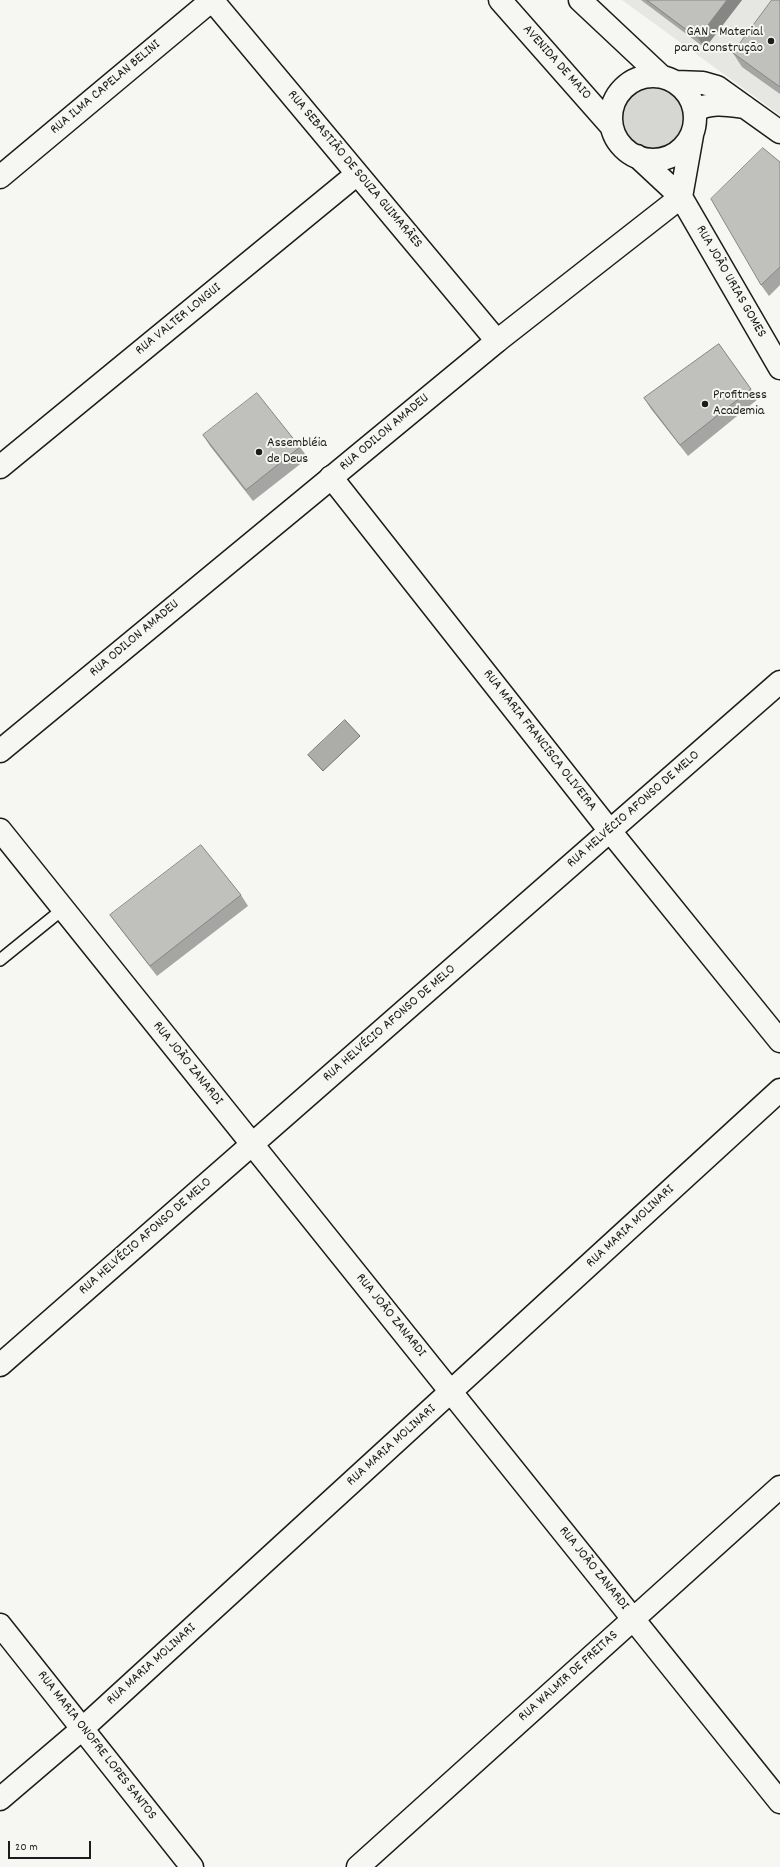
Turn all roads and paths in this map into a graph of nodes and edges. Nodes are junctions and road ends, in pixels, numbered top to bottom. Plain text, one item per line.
1 (212, 0) edge
2 (500, 0) edge
3 (580, 0) edge
4 (669, 79) junction
5 (746, 107) junction
6 (695, 112) junction
7 (612, 127) junction
8 (780, 132) edge
9 (692, 134) junction
10 (637, 156) junction
11 (357, 174) junction
12 (0, 177) edge
13 (681, 196) junction
14 (497, 340) junction
15 (780, 368) edge
16 (0, 467) edge
17 (331, 477) junction
18 (780, 682) edge
19 (0, 751) edge
20 (0, 830) edge
21 (610, 831) junction
22 (64, 909) junction
23 (0, 960) edge
24 (780, 1041) edge
25 (780, 1090) edge
26 (252, 1145) junction
27 (0, 1365) edge
28 (451, 1392) junction
29 (780, 1487) edge
30 (633, 1619) junction
31 (0, 1625) edge
32 (82, 1728) junction
33 (0, 1799) edge
34 (780, 1802) edge
35 (192, 1867) edge
36 (358, 1867) edge

1 - 11 street, RUA SEBASTIÃO DE SOUZA GUIMARÃES
1 - 12 street, RUA ILMA CAPELAN BELINI
2 - 7 street, AVENIDA DE MAIO
3 - 4 street
4 - 5 street
4 - 6 street
4 - 7 street
5 - 6 street
5 - 8 street
6 - 9 street
7 - 10 street
9 - 10 street
9 - 13 street
10 - 13 street, RUA JOÃO URIAS GOMES
11 - 14 street, RUA SEBASTIÃO DE SOUZA GUIMARÃES
11 - 16 street, RUA VALTER LONGUI
13 - 14 street, RUA ODILON AMADEU
13 - 15 street, RUA JOÃO URIAS GOMES
14 - 17 street, RUA ODILON AMADEU
17 - 19 street, RUA ODILON AMADEU
17 - 21 street, RUA MARIA FRANCISCA OLIVEIRA
18 - 21 street, RUA HELVÉCIO AFONSO DE MELO
20 - 22 street, RUA JOÃO ZANARDI
21 - 24 street, RUA MARIA FRANCISCA OLIVEIRA
21 - 26 street, RUA HELVÉCIO AFONSO DE MELO
22 - 23 lane
22 - 26 street, RUA JOÃO ZANARDI
25 - 28 street, RUA MARIA MOLINARI
26 - 27 street, RUA HELVÉCIO AFONSO DE MELO
26 - 28 street, RUA JOÃO ZANARDI
28 - 30 street, RUA JOÃO ZANARDI
28 - 32 street, RUA MARIA MOLINARI
29 - 30 street, RUA WALMIR DE FREITAS
30 - 34 street, RUA JOÃO ZANARDI
30 - 36 street, RUA WALMIR DE FREITAS
31 - 32 street, RUA MARIA ONOFRE LOPES SANTOS
32 - 33 street, RUA MARIA MOLINARI
32 - 35 street, RUA MARIA ONOFRE LOPES SANTOS

